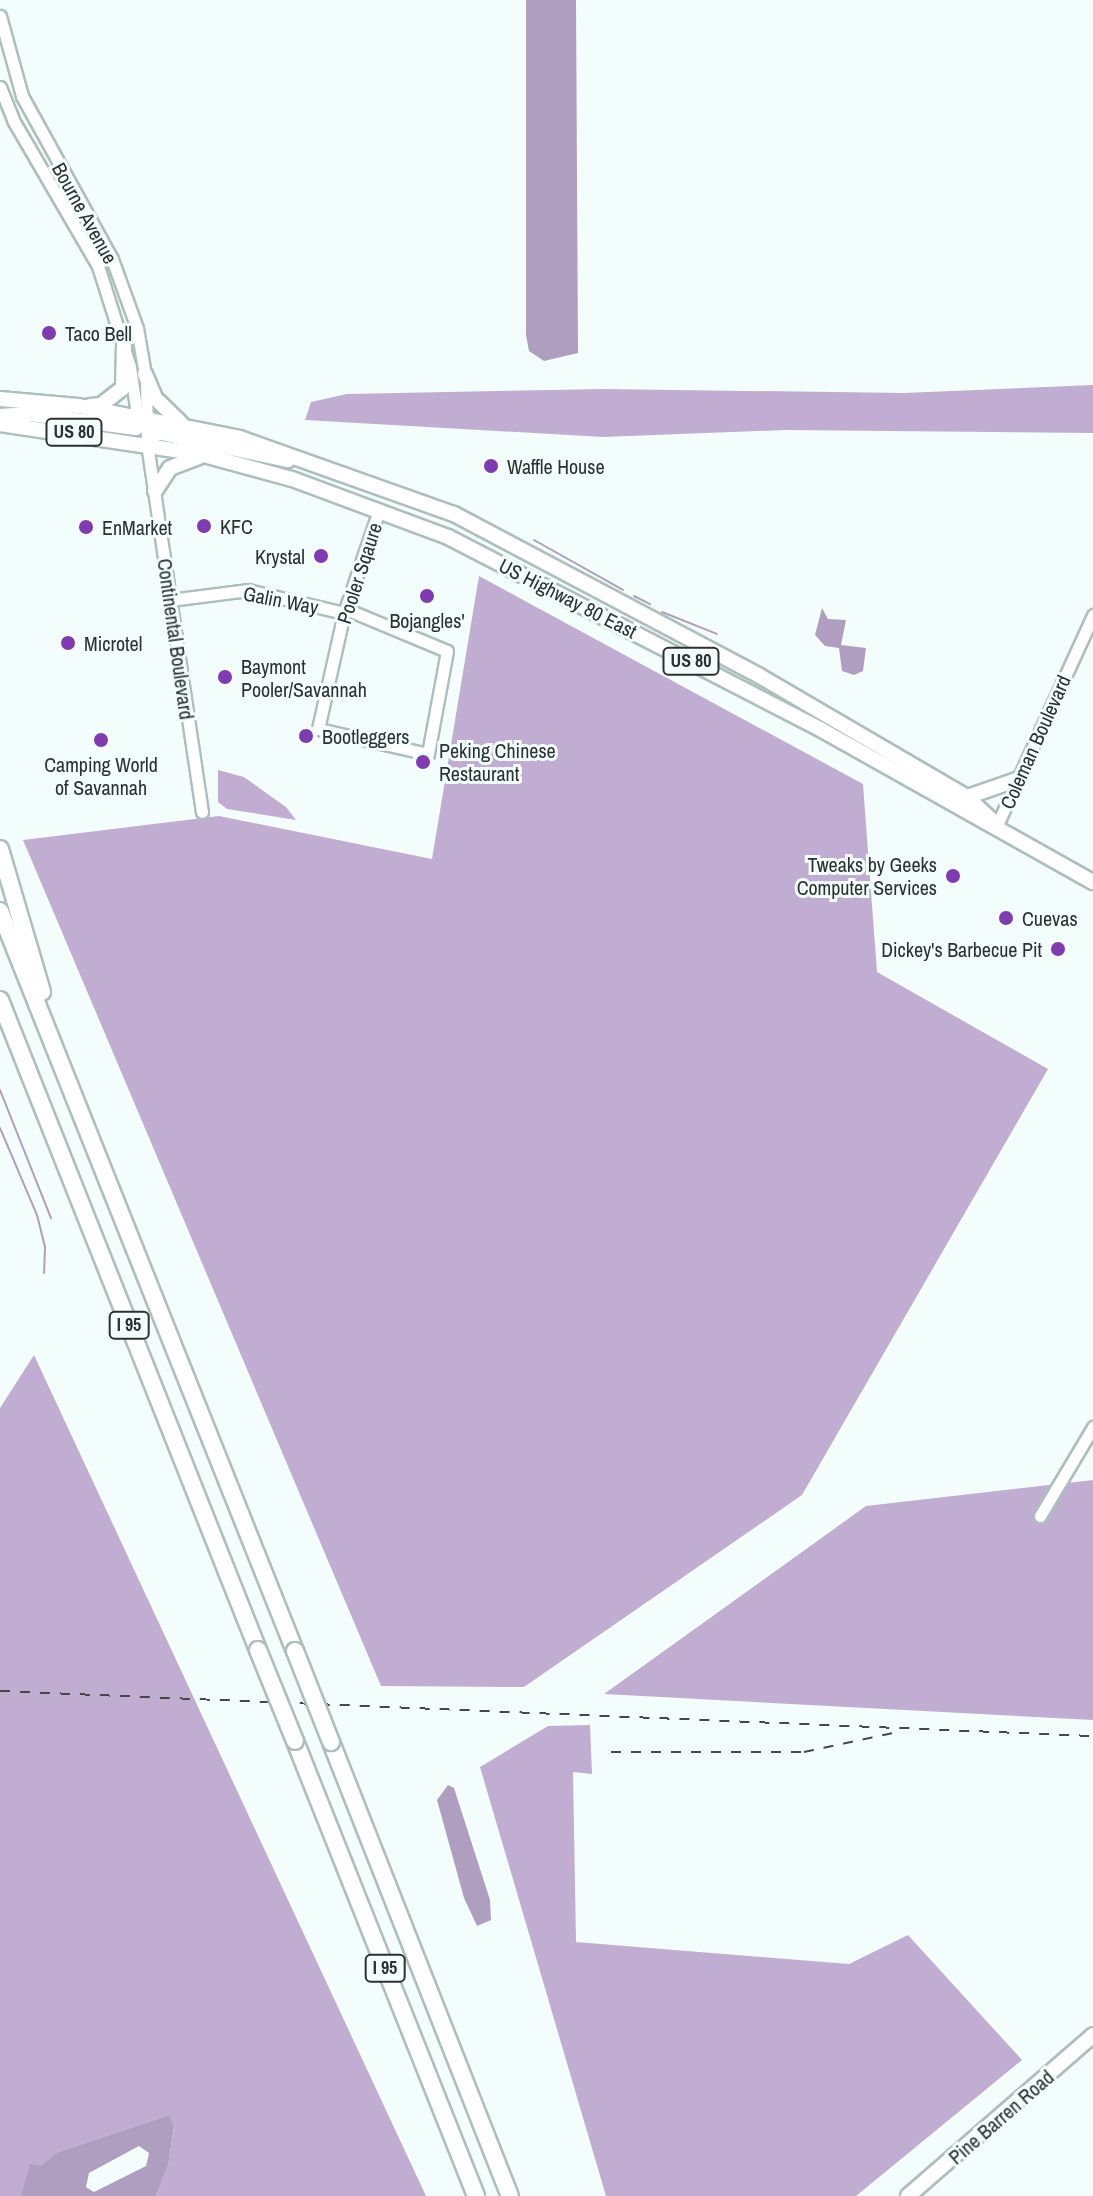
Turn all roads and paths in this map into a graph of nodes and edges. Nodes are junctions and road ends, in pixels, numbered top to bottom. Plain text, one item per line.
1 (0, 16) edge
2 (0, 87) edge
3 (124, 344) junction
4 (145, 374) junction
5 (0, 399) edge
6 (79, 406) junction
7 (0, 416) edge
8 (141, 421) junction
9 (0, 424) edge
10 (185, 426) junction
11 (147, 444) junction
12 (204, 456) junction
13 (337, 469) junction
14 (155, 491) junction
15 (379, 510) junction
16 (170, 600) junction
17 (345, 611) junction
18 (1093, 615) edge
19 (318, 729) joint
20 (1019, 779) junction
21 (967, 797) junction
22 (202, 812) dead end
23 (997, 825) junction
24 (0, 849) edge
25 (1093, 882) edge
26 (0, 911) edge
27 (0, 1000) edge
28 (0, 1023) edge
29 (58, 1056) junction
30 (44, 1111) junction
31 (1093, 1427) edge
32 (1040, 1516) dead end
33 (1093, 2035) edge
34 (476, 2196) edge
35 (510, 2196) edge
36 (908, 2196) edge

1 - 4 street, Bourne Avenue
2 - 3 street, Bourne Avenue
3 - 6 main road
3 - 8 street, Bourne Avenue
4 - 8 street, Bourne Avenue
4 - 10 main road
5 - 6 main road, US Highway 80 East / US 80
6 - 8 main road, US Highway 80 East / US 80
7 - 8 main road
8 - 10 main road, US Highway 80 East / US 80
8 - 11 street, Continental Boulevard
9 - 11 main road, US Highway 80 East / US 80
10 - 13 main road, US Highway 80 East / US 80
11 - 12 main road, US Highway 80 East / US 80
11 - 13 main road
11 - 14 street, Continental Boulevard
12 - 14 main road
12 - 15 main road, US Highway 80 East / US 80
13 - 21 main road, US Highway 80 East / US 80
14 - 16 street, Continental Boulevard
15 - 17 street, Pooler Sqaure
15 - 23 main road, US Highway 80 East / US 80
16 - 17 street, Galin Way
16 - 22 street, Continental Boulevard
17 - 19 street, Pooler Sqaure
17 - 19 street, Galin Way
18 - 20 street, Coleman Boulevard
20 - 21 main road
20 - 23 street, Coleman Boulevard
21 - 23 main road, US 80
23 - 25 main road, US Highway 80 East / US 80
24 - 29 highway
26 - 29 highway, I 95
27 - 30 highway, I 95
28 - 30 highway
29 - 35 highway, I 95, bridge
30 - 34 highway, I 95, bridge
31 - 32 street
33 - 36 main road, Pine Barren Road

